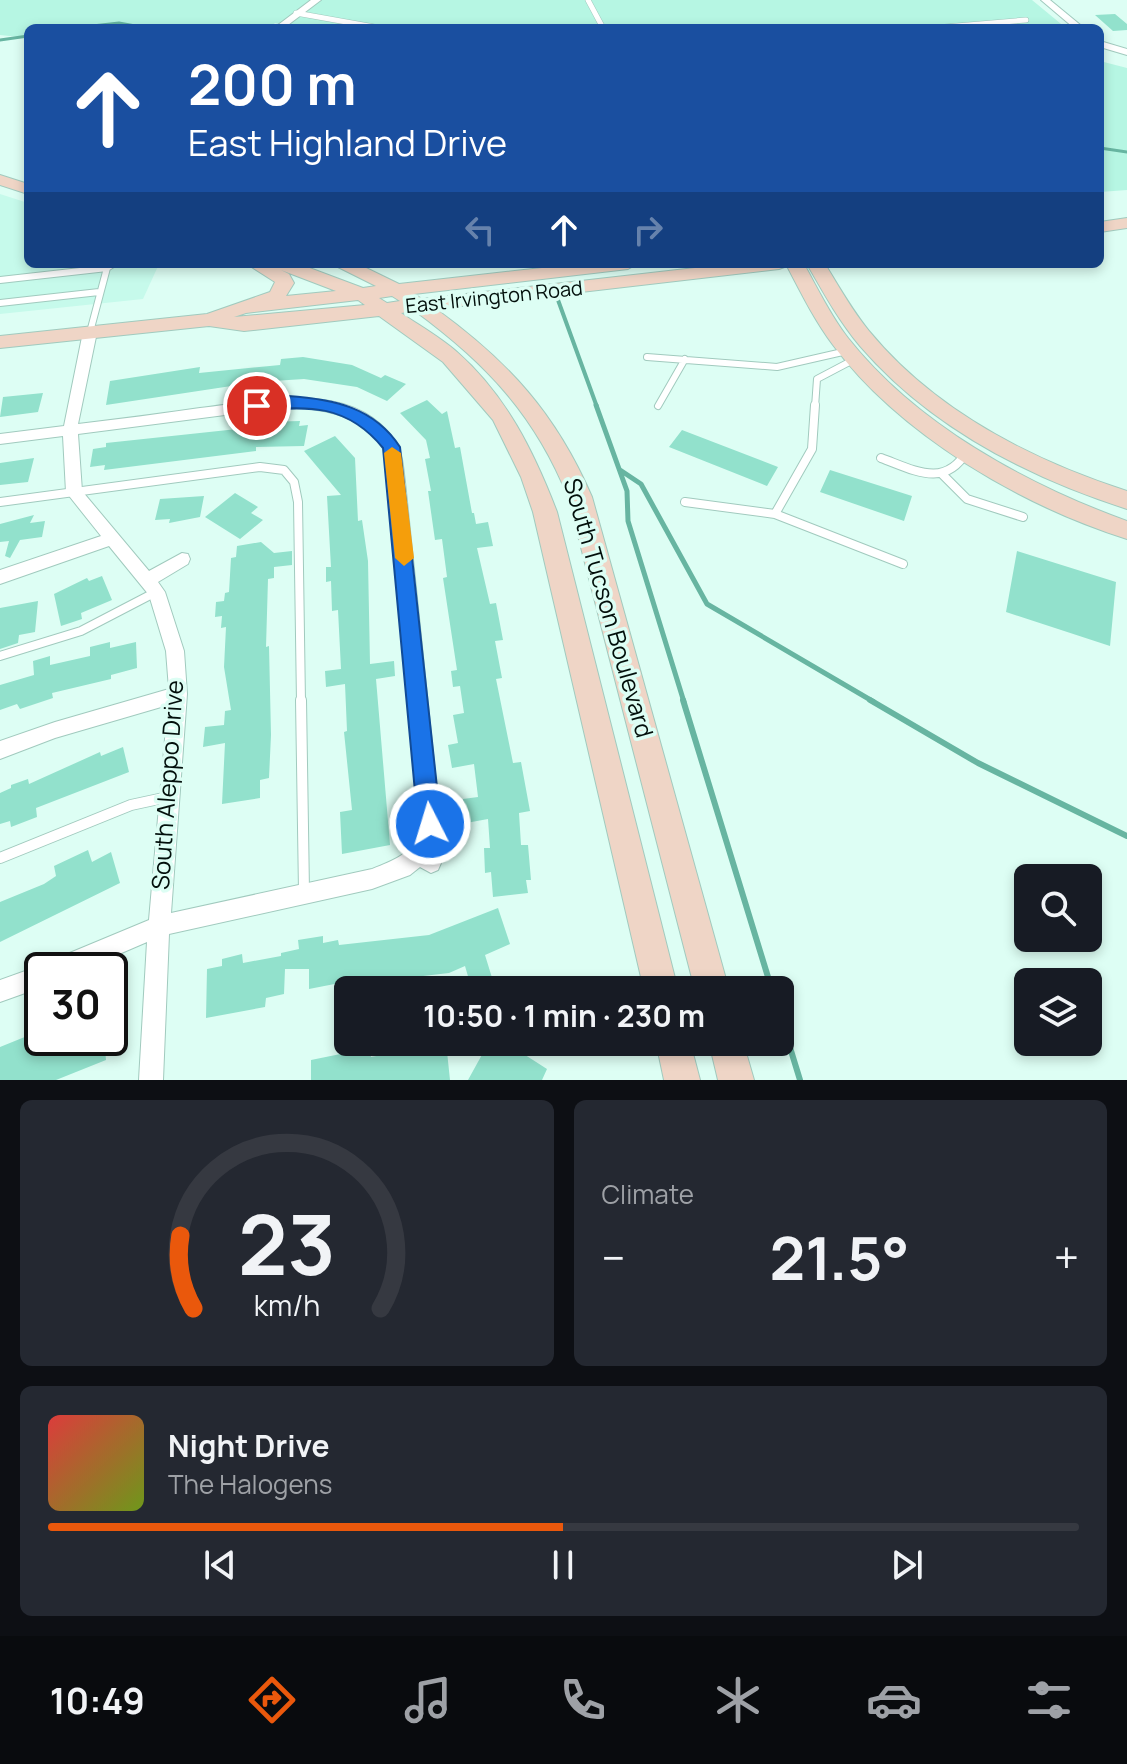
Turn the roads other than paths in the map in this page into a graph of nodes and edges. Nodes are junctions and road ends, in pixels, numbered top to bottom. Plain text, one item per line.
1 (317, 0) edge
2 (588, 0) edge
3 (1045, 0) edge
4 (296, 13) junction
5 (1026, 20) dead end
6 (283, 24) edge
7 (358, 24) edge
8 (601, 24) edge
9 (980, 24) edge
10 (1075, 24) edge
11 (1104, 46) edge
12 (1127, 52) edge
13 (0, 163) edge
14 (24, 171) edge
15 (3, 185) edge
16 (24, 188) edge
17 (1127, 208) edge
18 (1104, 211) edge
19 (1127, 223) edge
20 (1104, 226) edge
21 (101, 268) edge
22 (109, 268) edge
23 (263, 268) edge
24 (293, 268) edge
25 (347, 268) edge
26 (612, 268) edge
27 (725, 268) edge
28 (797, 268) edge
29 (819, 268) edge
30 (563, 280) junction
31 (5, 281) edge
32 (533, 284) junction
33 (99, 292) junction
34 (362, 294) junction
35 (477, 299) junction
36 (392, 300) junction
37 (1, 301) edge
38 (421, 305) junction
39 (243, 307) junction
40 (209, 320) junction
41 (90, 332) junction
42 (0, 342) edge
43 (475, 347) junction
44 (852, 355) junction
45 (647, 357) dead end
46 (685, 359) junction
47 (658, 406) dead end
48 (70, 430) junction
49 (0, 439) edge
50 (968, 451) junction
51 (881, 458) dead end
52 (942, 474) junction
53 (74, 492) junction
54 (1127, 500) edge
55 (0, 502) edge
56 (685, 502) dead end
57 (775, 514) junction
58 (1023, 517) dead end
59 (1127, 530) edge
60 (114, 538) junction
61 (182, 559) dead end
62 (903, 564) dead end
63 (0, 577) edge
64 (152, 586) junction
65 (0, 656) edge
66 (178, 694) junction
67 (0, 750) edge
68 (169, 797) junction
69 (0, 858) edge
70 (304, 891) junction
71 (159, 926) junction
72 (98, 952) edge
73 (658, 976) edge
74 (708, 976) edge
75 (24, 982) edge
76 (0, 991) edge
77 (676, 1056) edge
78 (730, 1056) edge
79 (151, 1080) edge
80 (682, 1080) edge
81 (736, 1080) edge

1 - 4 street
2 - 8 lane
3 - 10 street
4 - 6 street
4 - 7 lane
5 - 9 lane
11 - 12 street
13 - 14 main road
15 - 16 main road
17 - 18 main road
19 - 20 main road
21 - 31 lane
22 - 33 lane
23 - 39 main road
24 - 34 main road, South Tucson Boulevard
25 - 36 main road
26 - 30 main road, East Irvington Road
27 - 30 main road, East Irvington Road
28 - 44 main road
29 - 54 main road
30 - 32 main road, East Irvington Road
32 - 35 main road, East Irvington Road
32 - 36 main road, East Irvington Road
33 - 37 lane
33 - 41 lane
34 - 36 main road, South Tucson Boulevard
34 - 39 main road, East Irvington Road
35 - 38 main road, East Irvington Road
35 - 43 main road
36 - 38 main road, East Irvington Road
36 - 40 main road, East Irvington Road
36 - 73 main road, South Tucson Boulevard
38 - 43 main road, South Tucson Boulevard
39 - 40 main road, East Irvington Road
40 - 41 main road, East Irvington Road
41 - 42 main road, East Irvington Road
41 - 48 street
43 - 74 main road, South Tucson Boulevard
44 - 46 lane
44 - 50 main road
44 - 57 lane
45 - 46 lane
46 - 47 lane
48 - 49 street
48 - 53 street
48 - 70 street
50 - 52 lane
50 - 59 main road
51 - 52 lane
52 - 58 lane
53 - 55 lane
53 - 60 street, South Aleppo Drive
53 - 70 lane
56 - 57 lane
57 - 62 lane
60 - 63 street
60 - 64 street, South Aleppo Drive
61 - 64 street
64 - 65 lane
64 - 66 street, South Aleppo Drive
66 - 67 street
66 - 68 street, South Aleppo Drive
68 - 69 lane
68 - 71 street, South Aleppo Drive
70 - 71 street
71 - 72 street
71 - 79 street, South Aleppo Drive
75 - 76 street
77 - 80 main road
78 - 81 main road

